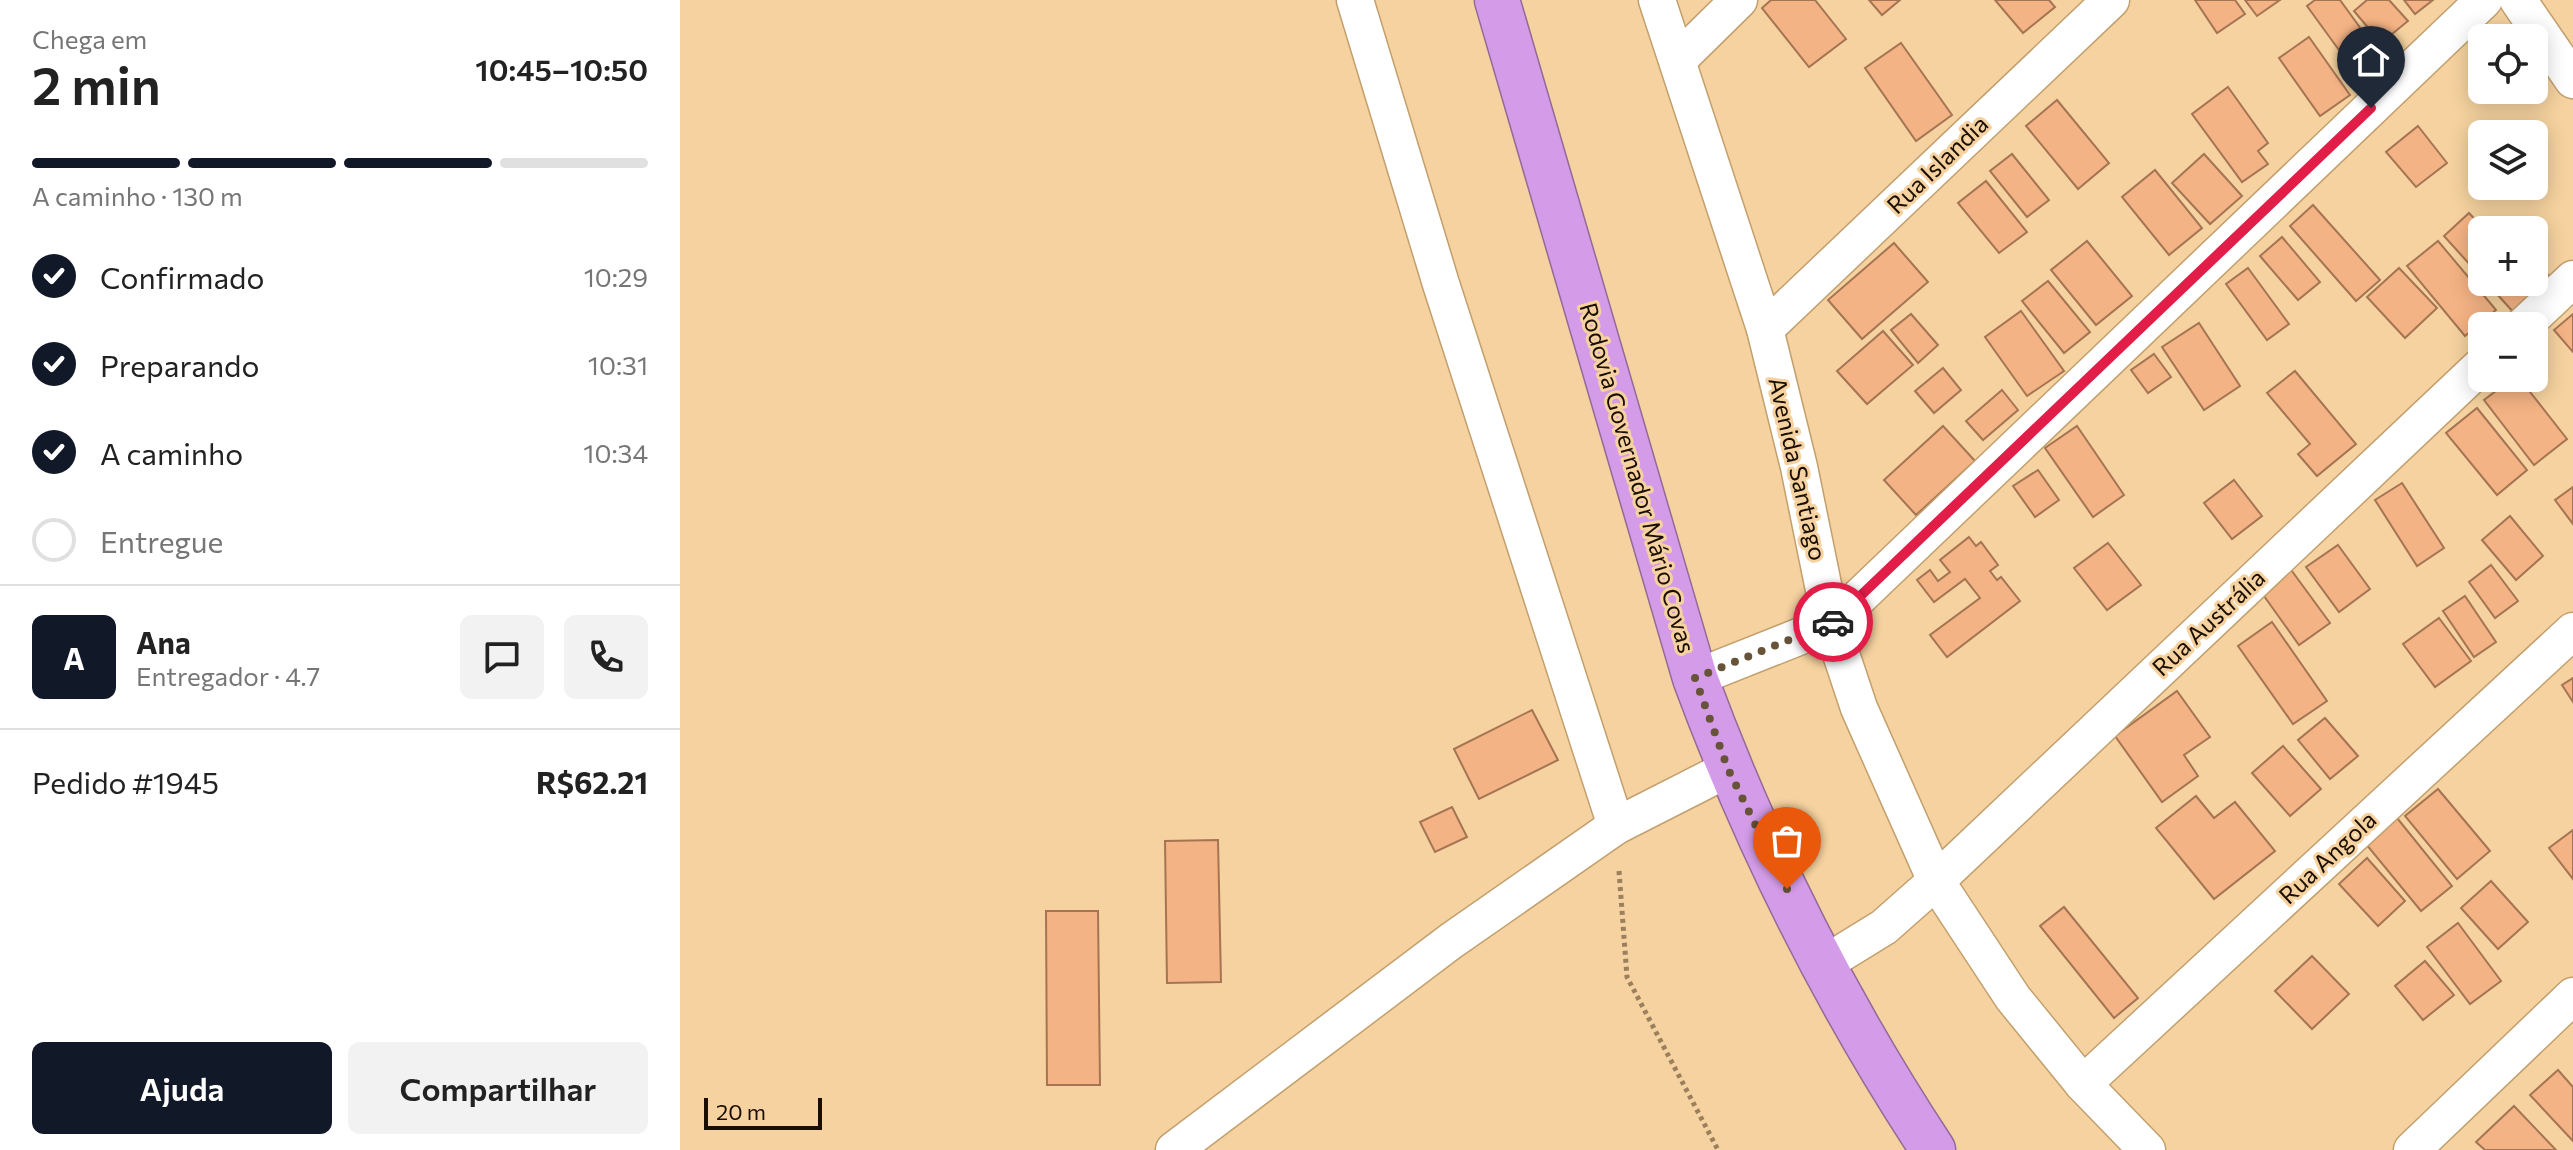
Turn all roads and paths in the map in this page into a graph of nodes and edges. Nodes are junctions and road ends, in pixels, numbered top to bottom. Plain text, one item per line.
1 (1355, 0) edge
2 (1497, 0) edge
3 (1657, 0) edge
4 (1739, 0) edge
5 (2111, 0) edge
6 (2484, 0) edge
7 (2518, 0) edge
8 (1678, 60) junction
9 (2573, 80) edge
10 (2573, 279) edge
11 (2538, 312) edge
12 (1765, 329) junction
13 (2468, 378) edge
14 (1831, 624) junction
15 (2573, 631) edge
16 (1695, 678) junction
17 (1728, 769) junction
18 (1616, 826) junction
19 (1936, 881) junction
20 (1824, 964) junction
21 (2573, 996) edge
22 (2083, 1084) junction
23 (1174, 1150) edge
24 (1718, 1150) edge
25 (1933, 1150) edge
26 (2147, 1150) edge
27 (2412, 1150) edge

1 - 18 street
2 - 16 highway, Rodovia Governador Mário Covas
3 - 8 street, Avenida Santiago
4 - 8 street
5 - 12 street, Rua Islandia
6 - 14 street
7 - 9 street
8 - 12 street, Avenida Santiago
10 - 11 street
12 - 14 street, Avenida Santiago
13 - 19 street, Rua Austrália
14 - 16 street
14 - 19 street, Avenida Santiago
15 - 22 street, Rua Angola
16 - 17 highway, Rodovia Governador Mário Covas
17 - 18 street
17 - 20 highway, Rodovia Governador Mário Covas
18 - 23 street
18 - 24 path
19 - 20 street, Rua Austrália
19 - 22 street, Avenida Santiago
20 - 25 highway, Rodovia Governador Mário Covas
21 - 27 street
22 - 26 street, Avenida Santiago

